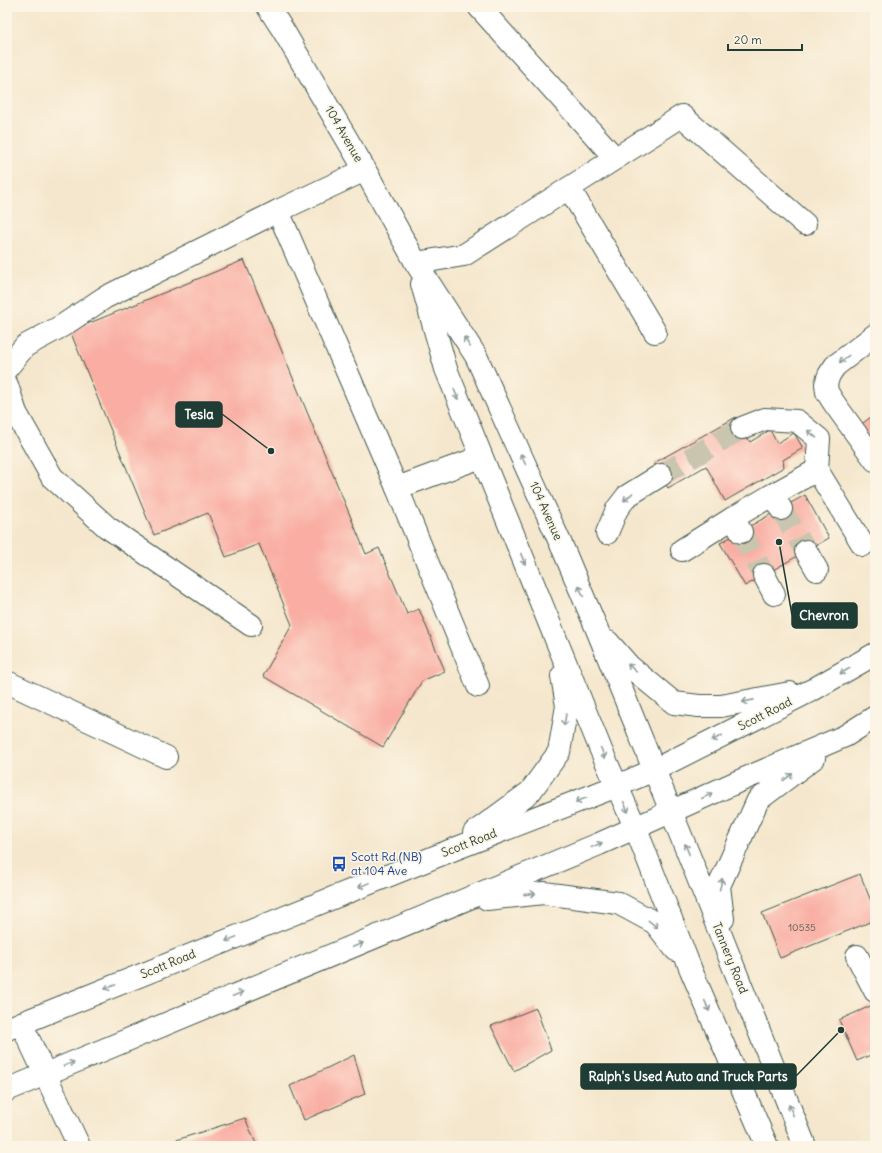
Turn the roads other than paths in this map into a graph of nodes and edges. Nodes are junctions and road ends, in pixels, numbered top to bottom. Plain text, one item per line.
1 (268, 7) edge
2 (479, 7) edge
3 (615, 158) junction
4 (364, 170) junction
5 (569, 188) junction
6 (278, 211) junction
7 (805, 224) dead end
8 (416, 263) junction
9 (654, 332) dead end
10 (875, 335) edge
11 (7, 368) edge
12 (7, 385) edge
13 (742, 428) tunnel mouth
14 (482, 457) junction
15 (875, 460) edge
16 (817, 470) junction
17 (661, 475) tunnel mouth
18 (397, 488) junction
19 (607, 533) dead end
20 (864, 545) dead end
21 (682, 550) dead end
22 (806, 551) tunnel mouth
23 (817, 570) dead end
24 (251, 625) dead end
25 (596, 627) junction
26 (556, 640) junction
27 (875, 654) edge
28 (7, 682) edge
29 (478, 686) dead end
30 (814, 689) junction
31 (875, 717) edge
32 (845, 736) junction
33 (166, 757) dead end
34 (654, 770) junction
35 (617, 786) junction
36 (672, 812) junction
37 (636, 829) junction
38 (452, 850) junction
39 (463, 901) junction
40 (727, 950) junction
41 (857, 956) dead end
42 (691, 970) junction
43 (875, 991) edge
44 (14, 1026) edge
45 (45, 1074) junction
46 (7, 1090) edge
47 (79, 1146) edge
48 (767, 1146) edge
49 (806, 1146) edge

1 - 4 main road, 104 Avenue
2 - 3 main road
3 - 5 main road
3 - 7 main road
4 - 6 main road
4 - 8 main road, 104 Avenue
5 - 8 main road
5 - 9 main road
6 - 11 main road
6 - 18 main road
8 -> 14 main road, 104 Avenue
25 -> 8 main road, 104 Avenue
10 -> 15 main road
12 - 24 main road
16 -> 13 main road
14 - 18 main road
14 -> 26 main road, 104 Avenue
16 - 20 main road
16 - 21 main road
17 -> 19 main road
18 - 29 main road
22 - 23 main road
30 -> 25 main road
25 - 34 main road, 104 Avenue
26 -> 35 main road, 104 Avenue
26 -> 38 main road
27 -> 30 main road, Scott Road
28 - 33 main road
30 -> 34 main road, Scott Road
31 - 32 main road
36 -> 32 main road
40 -> 32 main road
34 - 35 main road, Scott Road
34 - 36 main road, Tannery Road
35 -> 37 main road
35 -> 38 main road, Scott Road
36 - 37 main road
40 -> 36 main road, Tannery Road
39 -> 37 main road
37 - 42 main road
38 -> 44 main road, Scott Road
39 -> 42 main road
45 -> 39 main road
49 -> 40 main road, Tannery Road
41 - 43 main road
42 -> 48 main road
44 - 45 main road
45 - 46 main road
45 - 47 main road

